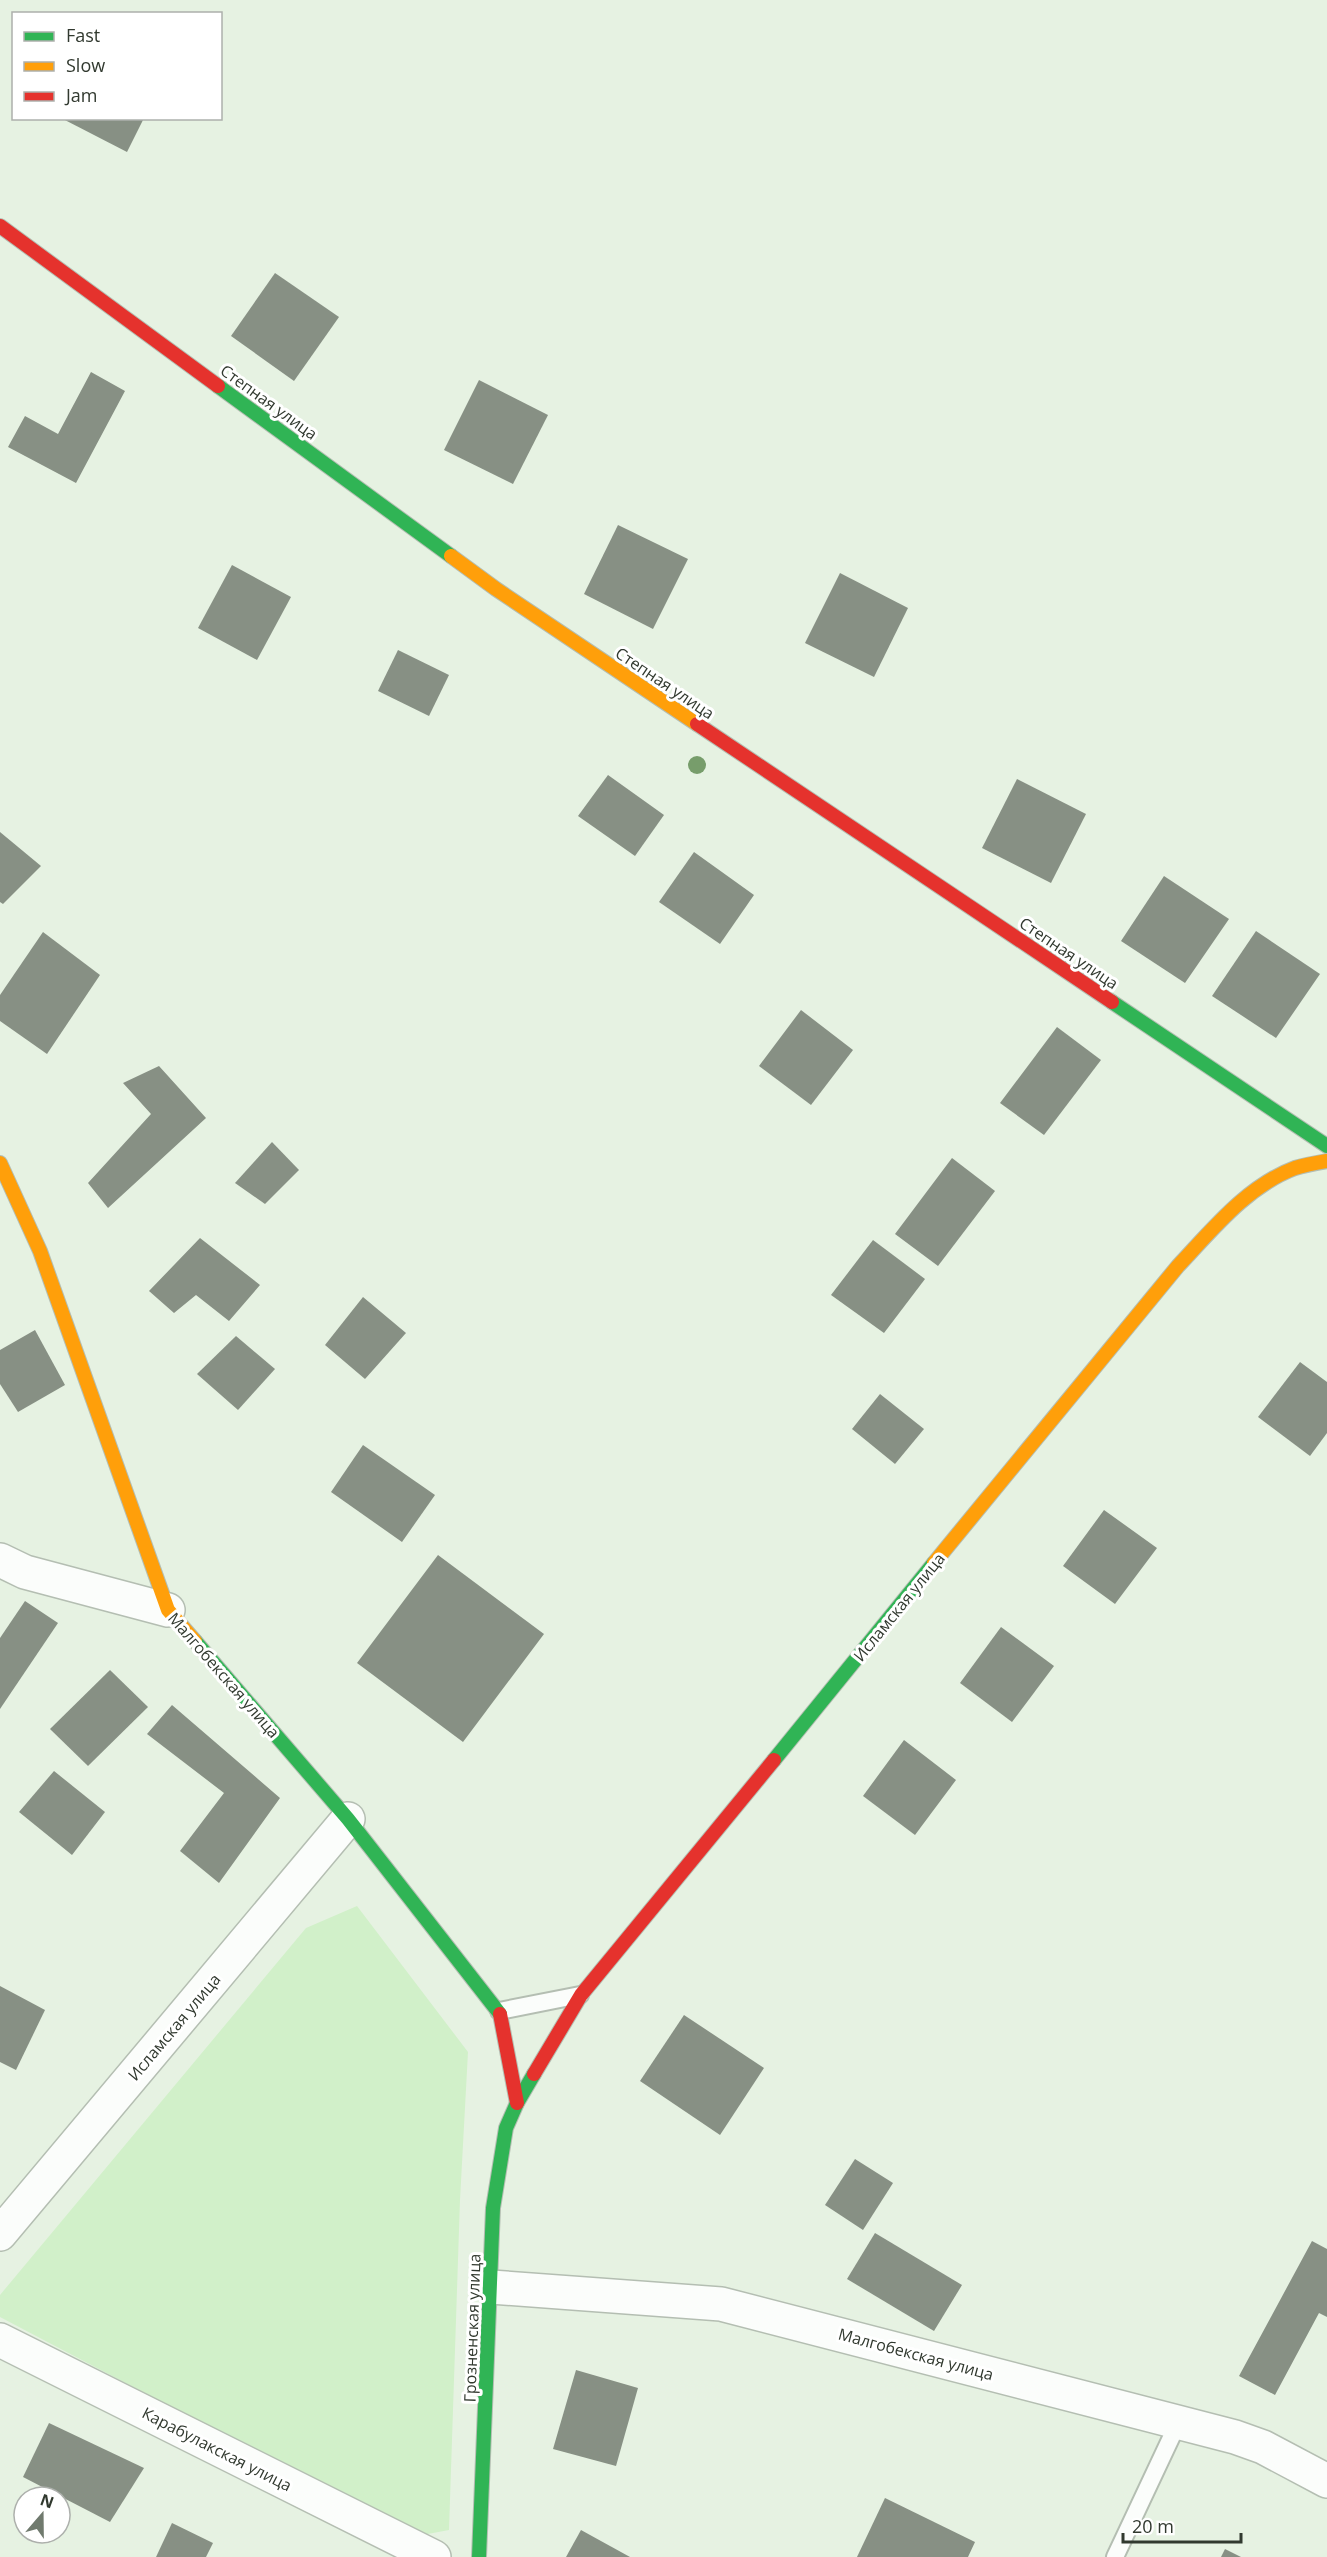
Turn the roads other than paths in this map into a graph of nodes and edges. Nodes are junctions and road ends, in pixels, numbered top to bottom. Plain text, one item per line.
1 (0, 225) edge
2 (1327, 1146) edge
3 (1327, 1161) edge
4 (0, 1163) edge
5 (0, 1560) edge
6 (168, 1610) junction
7 (348, 1819) junction
8 (581, 1995) junction
9 (499, 2011) junction
10 (517, 2103) junction
11 (0, 2234) edge
12 (491, 2287) junction
13 (0, 2340) edge
14 (1178, 2423) junction
15 (1327, 2481) edge
16 (434, 2557) edge
17 (479, 2557) edge
18 (1115, 2557) edge

1 - 2 street, Степная улица
3 - 8 street, Исламская улица
4 - 6 street, Малгобекская улица
5 - 6 street
6 - 7 street, Малгобекская улица
7 - 9 street, Малгобекская улица
7 - 11 street, Исламская улица
8 - 9 lane
8 - 10 street, Исламская улица
9 - 10 street, Малгобекская улица
10 - 12 street, Грозненская улица
12 - 14 street, Малгобекская улица
12 - 17 street, Грозненская улица
13 - 16 street, Карабулакская улица
14 - 15 street, Малгобекская улица
14 - 18 lane

